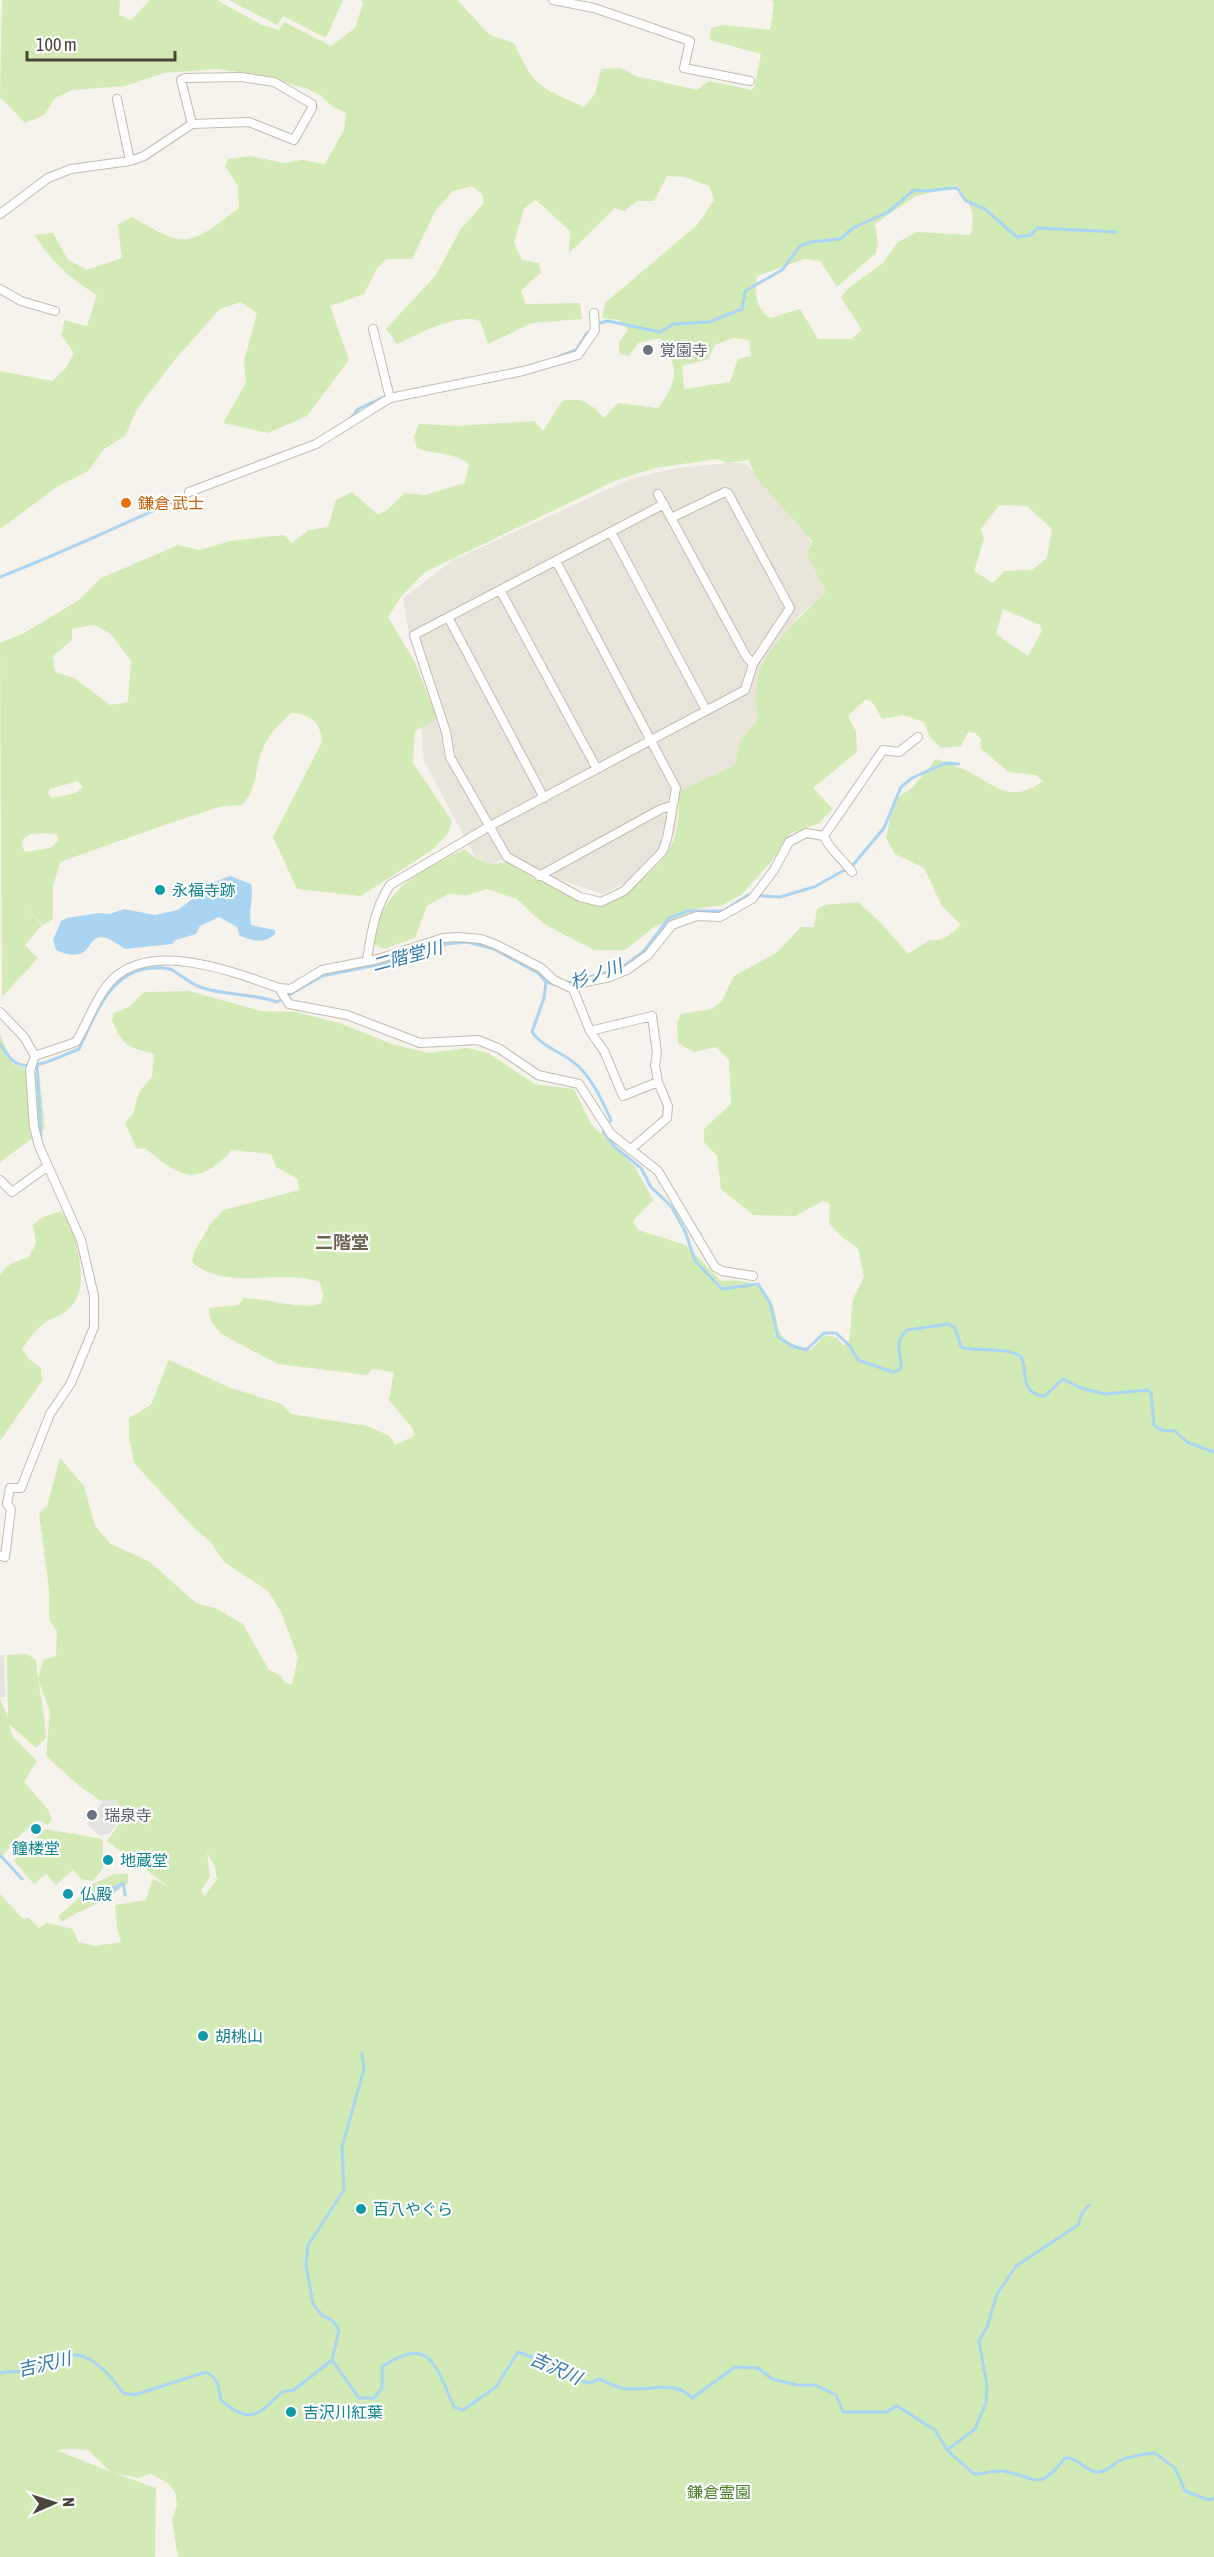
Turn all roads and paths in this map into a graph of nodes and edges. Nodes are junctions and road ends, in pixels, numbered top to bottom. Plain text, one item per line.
1 (553, 0) edge
2 (750, 81) dead end
3 (117, 99) dead end
4 (192, 124) junction
5 (130, 161) junction
6 (0, 214) edge
7 (0, 290) edge
8 (55, 311) dead end
9 (594, 314) dead end
10 (373, 329) dead end
11 (390, 398) junction
12 (189, 492) dead end
13 (658, 494) dead end
14 (664, 504) junction
15 (671, 518) junction
16 (611, 532) junction
17 (556, 561) junction
18 (500, 590) junction
19 (448, 617) junction
20 (753, 664) junction
21 (706, 710) junction
22 (918, 737) dead end
23 (651, 740) junction
24 (597, 769) junction
25 (544, 798) junction
26 (671, 806) junction
27 (490, 826) junction
28 (824, 836) junction
29 (852, 872) dead end
30 (539, 876) junction
31 (367, 960) junction
32 (568, 986) junction
33 (279, 988) junction
34 (0, 1012) edge
35 (590, 1031) junction
36 (35, 1056) junction
37 (658, 1082) junction
38 (630, 1150) junction
39 (48, 1166) junction
40 (0, 1180) edge
41 (753, 1275) dead end
42 (0, 1556) edge

1 - 2 street
3 - 5 street
4 - 4 street
4 - 5 street
5 - 6 street
7 - 8 street
9 - 11 street
10 - 11 street
11 - 12 street
13 - 14 street
14 - 15 street
14 - 16 street
15 - 20 street
15 - 20 street
16 - 17 street
16 - 21 street
17 - 18 street
17 - 23 street
18 - 19 street
18 - 24 street
19 - 25 street
19 - 27 street
20 - 21 street
21 - 23 street
22 - 28 street
23 - 24 street
23 - 26 street
24 - 25 street
25 - 27 street
26 - 30 street
26 - 30 street
27 - 30 street
27 - 31 street
28 - 29 street
28 - 32 street
31 - 32 street
31 - 33 street
32 - 35 street
33 - 36 street
33 - 38 street
34 - 36 street
35 - 37 street
35 - 37 street
36 - 39 street
37 - 38 street
38 - 41 street
39 - 40 street
39 - 42 street

